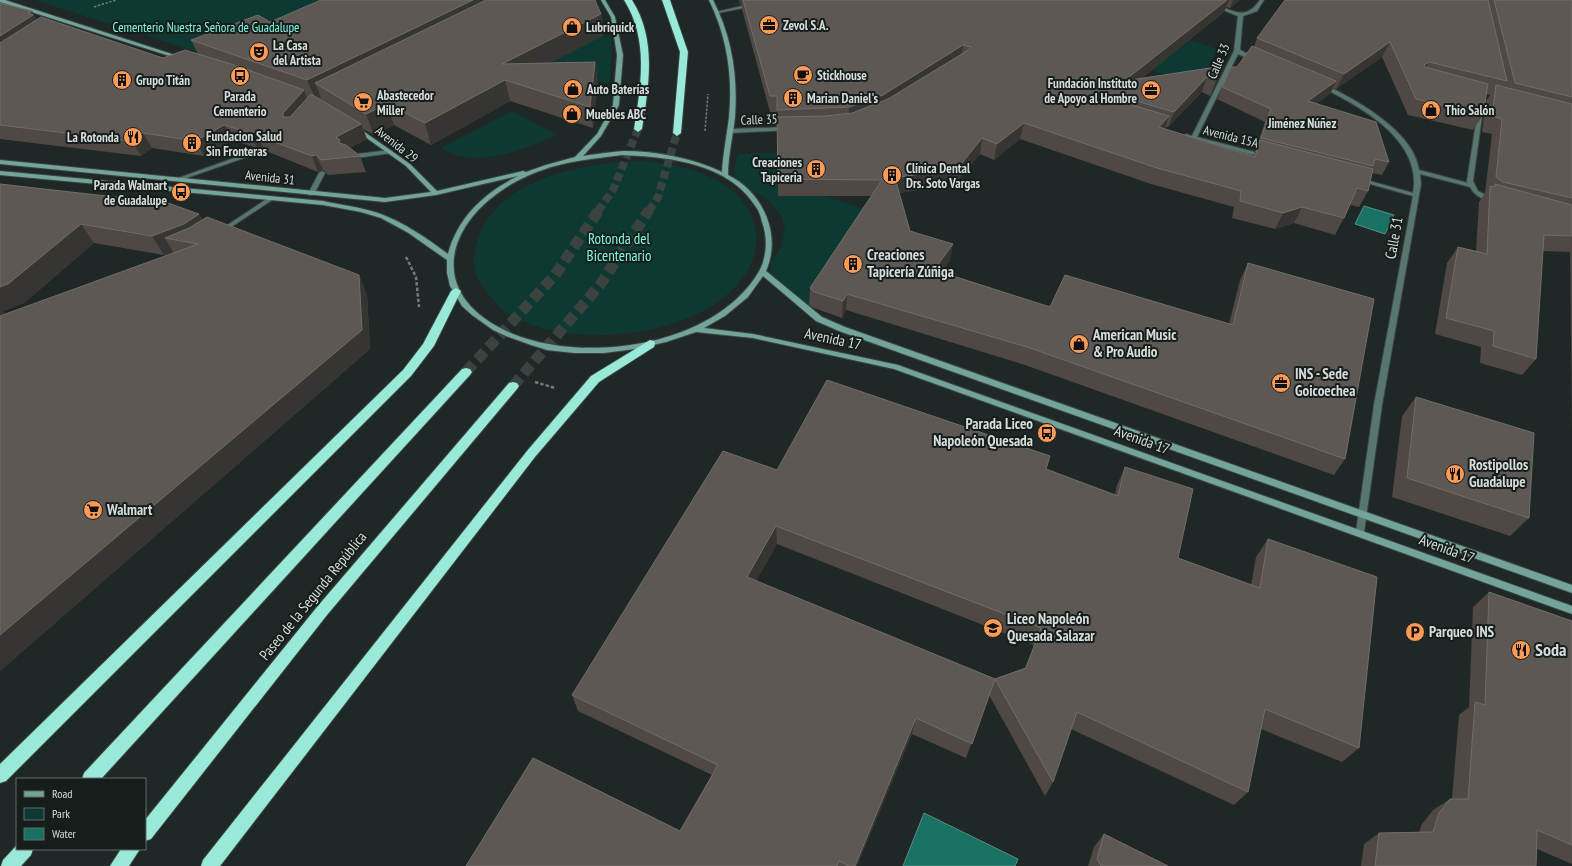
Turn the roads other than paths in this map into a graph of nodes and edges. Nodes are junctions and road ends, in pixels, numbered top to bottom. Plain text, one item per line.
1 (0, 0) edge
2 (603, 0) edge
3 (628, 0) edge
4 (666, 0) edge
5 (711, 0) edge
6 (1262, 0) edge
7 (760, 4) edge
8 (1210, 6) edge
9 (718, 12) junction
10 (1241, 15) junction
11 (60, 21) junction
12 (53, 25) edge
13 (1236, 51) junction
14 (188, 60) edge
15 (1261, 62) edge
16 (1317, 84) edge
17 (1482, 105) edge
18 (348, 123) edge
19 (638, 129) tunnel mouth
20 (796, 129) edge
21 (730, 131) junction
22 (677, 133) tunnel mouth
23 (1179, 134) edge
24 (1194, 138) junction
25 (262, 150) edge
26 (390, 152) junction
27 (349, 157) edge
28 (1270, 158) edge
29 (577, 159) junction
30 (0, 162) edge
31 (536, 170) junction
32 (1418, 172) junction
33 (0, 173) edge
34 (322, 173) edge
35 (725, 175) junction
36 (1354, 179) edge
37 (176, 180) junction
38 (1473, 186) junction
39 (436, 193) junction
40 (311, 194) junction
41 (1415, 195) junction
42 (270, 199) junction
43 (1497, 202) edge
44 (216, 234) edge
45 (449, 258) junction
46 (763, 272) junction
47 (456, 291) junction
48 (694, 329) junction
49 (650, 344) junction
50 (466, 372) tunnel mouth
51 (513, 386) tunnel mouth
52 (1362, 514) junction
53 (1360, 532) junction
54 (1572, 589) edge
55 (1572, 610) edge
56 (0, 775) edge
57 (91, 778) edge
58 (146, 832) edge
59 (24, 850) edge
60 (131, 850) edge
61 (9, 866) edge
62 (118, 866) edge
63 (209, 866) edge

1 - 11 main road
2 - 29 main road
3 - 19 highway
4 - 22 highway
5 - 9 main road
6 - 10 street
7 - 9 street
8 - 10 street
9 - 21 main road
10 - 13 street, Calle 33
11 - 12 street
11 - 14 main road
13 - 15 street
13 - 24 street, Calle 33
16 - 32 street
17 - 38 street
18 - 26 main road, Avenida 29
20 - 21 street, Calle 35
21 - 35 main road
23 - 24 street, Avenida 15A
24 - 28 street, Avenida 15A
25 - 37 street
26 - 27 street
26 - 39 main road, Avenida 29
29 - 31 main road
29 - 35 main road
30 - 37 main road, Avenida 31
31 - 39 main road, Avenida 31
31 - 45 main road
32 - 38 street
32 - 41 street, Calle 31
33 - 42 main road, Avenida 31
34 - 40 street
35 - 46 main road
36 - 41 street
37 - 40 main road, Avenida 31
38 - 43 street
39 - 40 main road, Avenida 31
41 - 52 street, Calle 31
42 - 44 street
42 - 45 main road, Avenida 31
45 - 47 main road
46 - 48 main road
46 - 52 main road, Avenida 17
47 - 49 main road
47 - 56 highway
48 - 49 main road
48 - 53 main road, Avenida 17
49 - 63 highway
50 - 57 highway
51 - 58 highway, Paseo de la Segunda República
52 - 53 street, Calle 31
52 - 54 main road, Avenida 17
53 - 55 main road, Avenida 17
59 - 61 highway
60 - 62 highway

